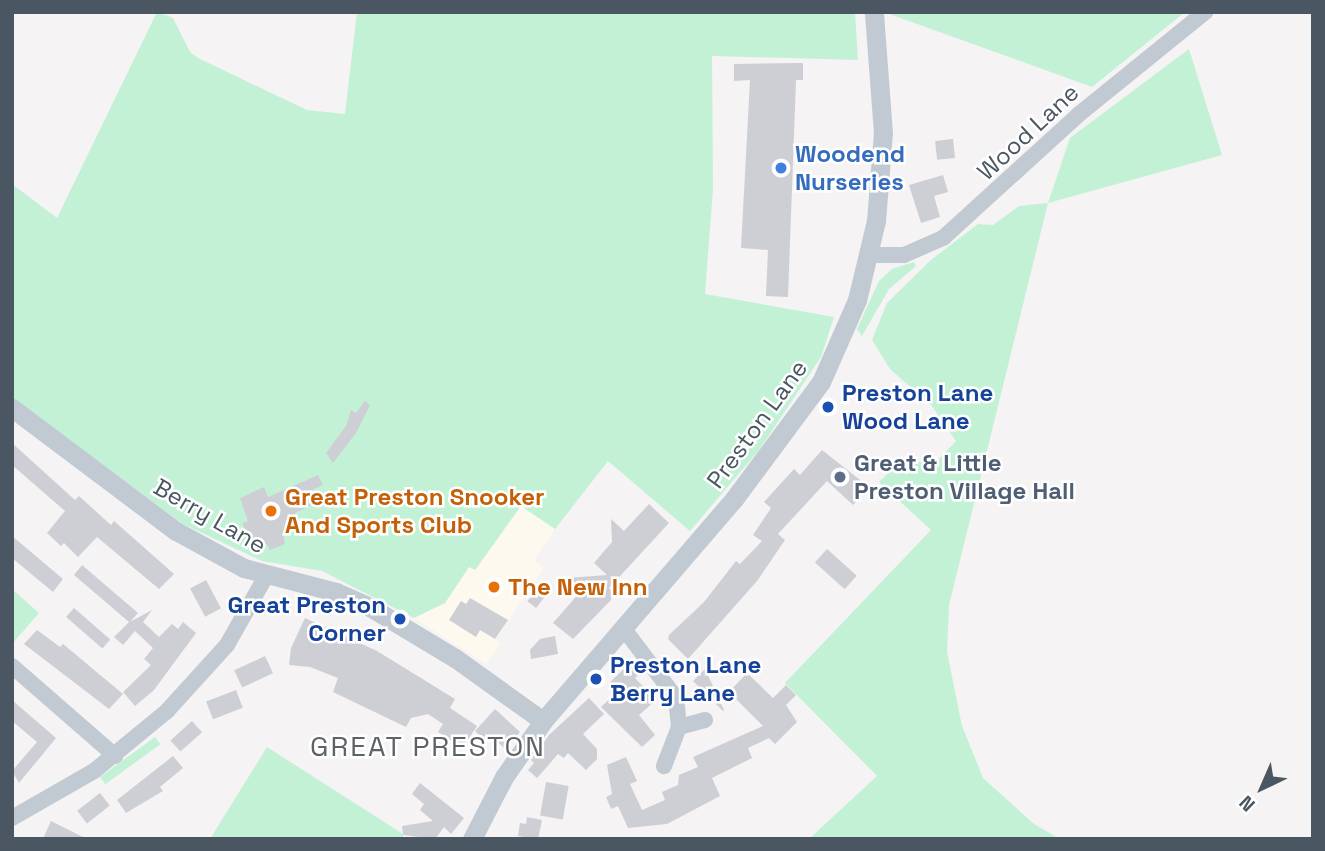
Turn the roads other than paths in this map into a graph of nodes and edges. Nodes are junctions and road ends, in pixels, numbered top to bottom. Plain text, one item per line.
1 (874, 12) edge
2 (1205, 12) edge
3 (870, 255) junction
4 (12, 408) edge
5 (266, 576) junction
6 (624, 629) junction
7 (12, 666) edge
8 (705, 720) dead end
9 (543, 721) junction
10 (679, 727) junction
11 (115, 756) junction
12 (664, 766) dead end
13 (12, 818) edge
14 (472, 839) edge

1 - 3 street, Preston Lane
2 - 3 street, Wood Lane
3 - 6 street, Preston Lane
4 - 5 street, Berry Lane
5 - 9 street, Berry Lane
5 - 11 street
6 - 9 street, Preston Lane
6 - 10 street
7 - 11 street
8 - 10 street
9 - 14 street, Preston Lane
10 - 12 street
11 - 13 street

